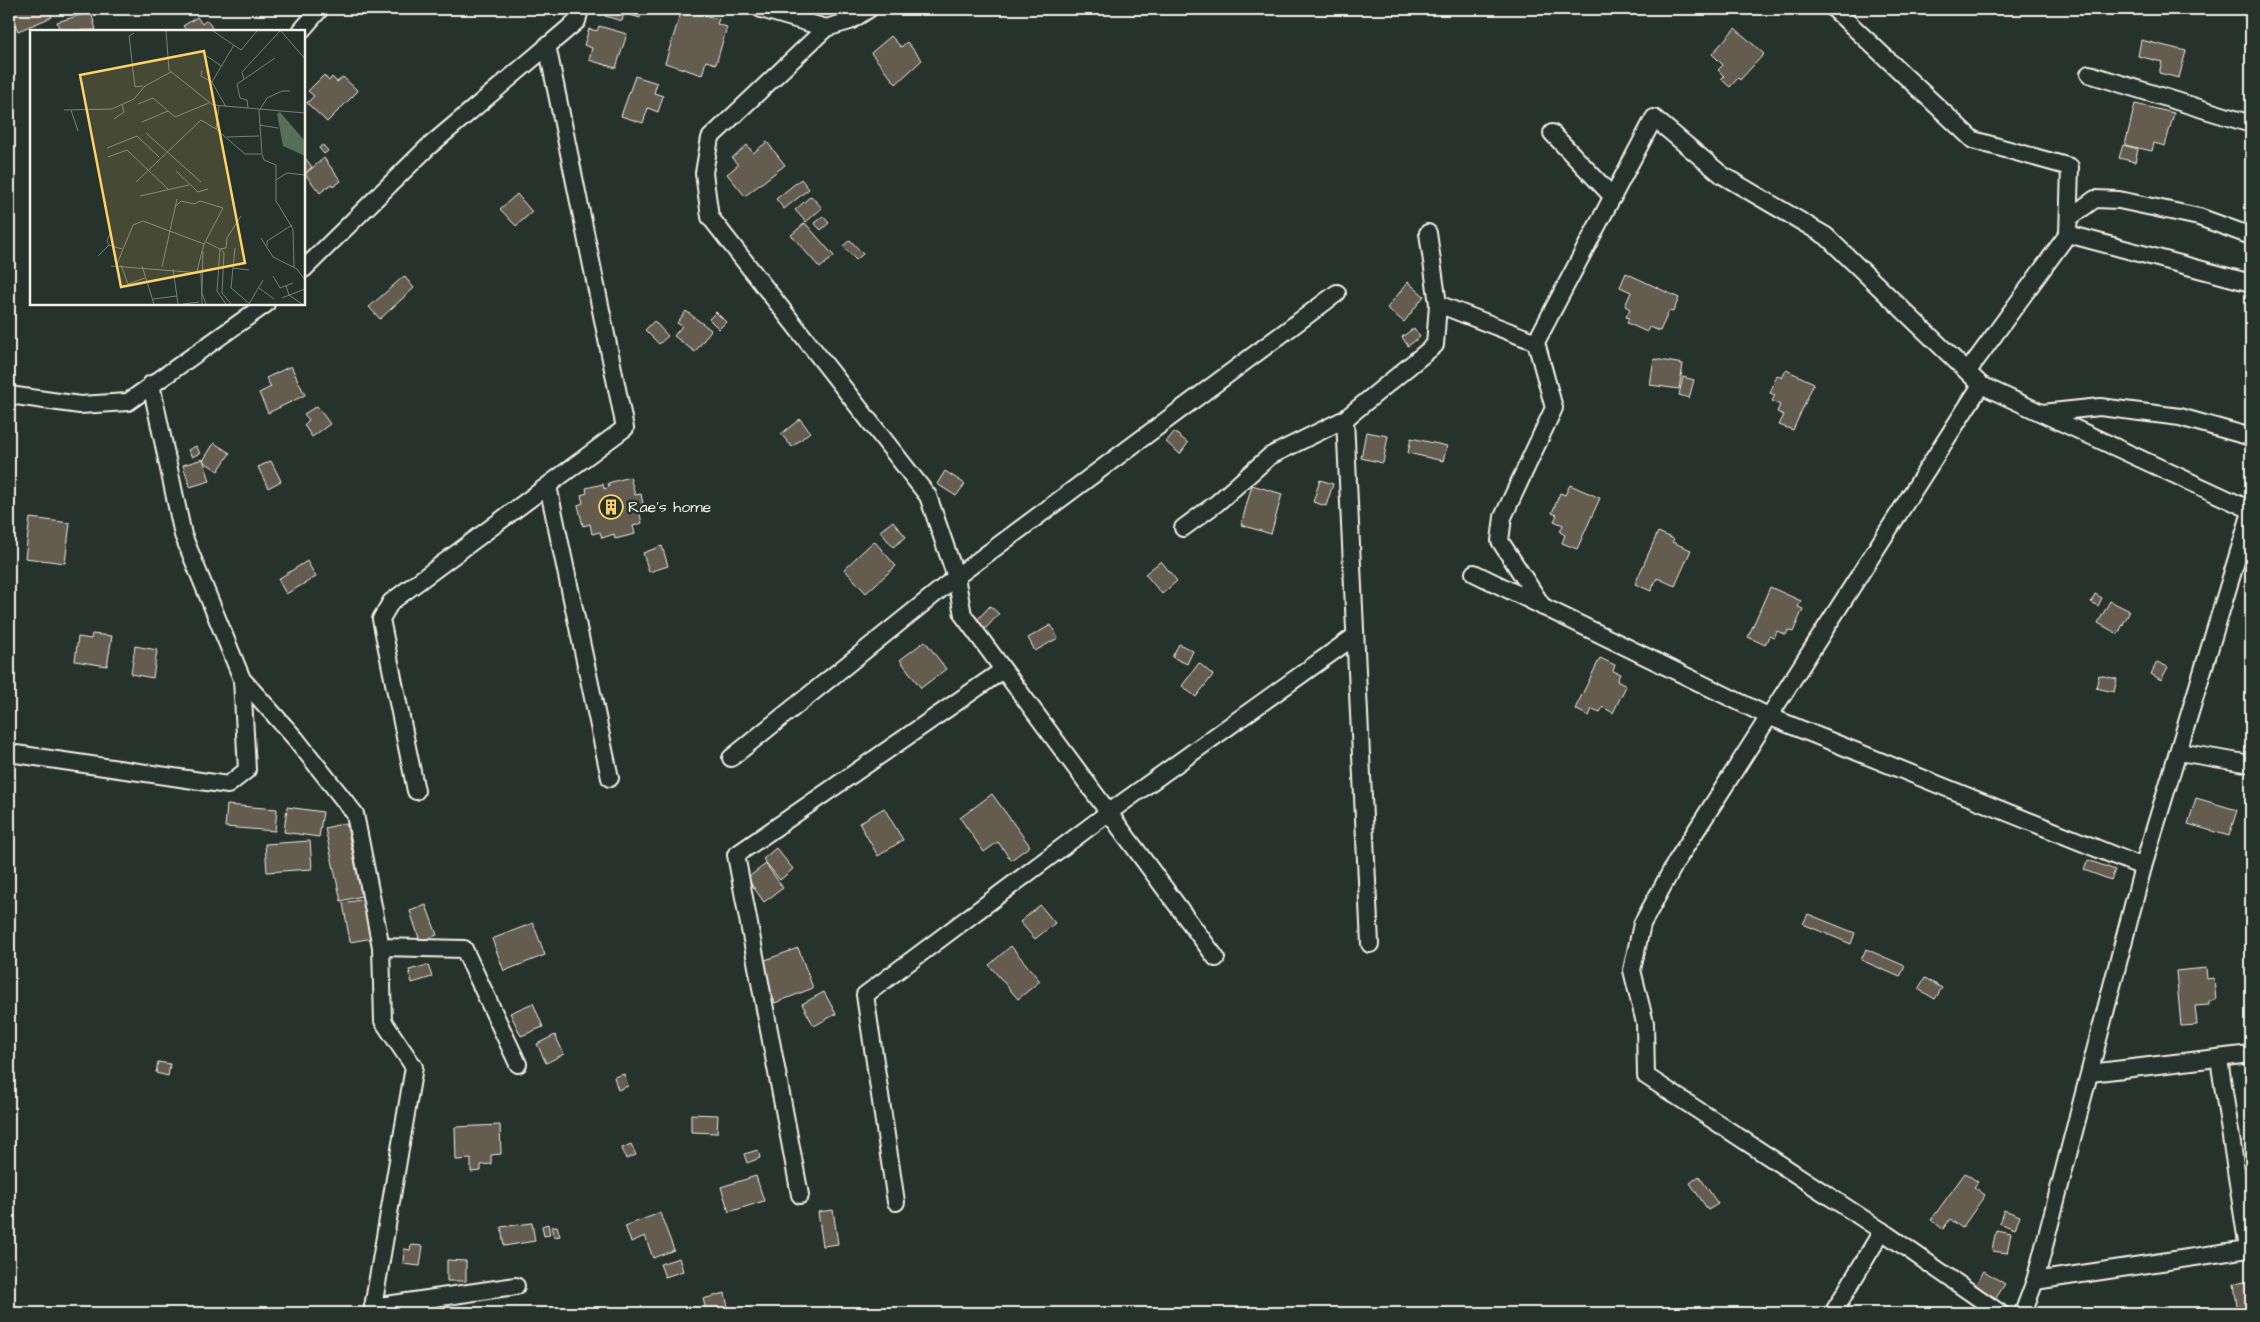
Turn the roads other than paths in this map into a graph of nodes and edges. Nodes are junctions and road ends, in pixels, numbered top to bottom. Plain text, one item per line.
1 (320, 9) edge
2 (580, 9) edge
3 (761, 9) edge
4 (869, 9) edge
5 (1834, 9) edge
6 (826, 28) junction
7 (302, 30) edge
8 (547, 45) junction
9 (2094, 75) dead end
10 (2251, 124) edge
11 (1552, 133) dead end
12 (1613, 197) junction
13 (2068, 226) junction
14 (1428, 233) dead end
15 (2251, 236) edge
16 (305, 268) edge
17 (2251, 283) edge
18 (1337, 293) dead end
19 (1438, 304) junction
20 (265, 305) edge
21 (1536, 342) junction
22 (1968, 371) junction
23 (151, 384) junction
24 (1981, 385) junction
25 (9, 395) edge
26 (2042, 413) junction
27 (1346, 419) junction
28 (2251, 437) edge
29 (548, 486) junction
30 (2251, 511) edge
31 (1183, 528) dead end
32 (1474, 573) dead end
33 (956, 577) junction
34 (1543, 606) junction
35 (1356, 636) junction
36 (1003, 670) junction
37 (242, 679) junction
38 (1768, 716) junction
39 (2179, 752) junction
40 (9, 753) edge
41 (732, 758) dead end
42 (2251, 764) edge
43 (610, 778) dead end
44 (416, 791) dead end
45 (1108, 813) junction
46 (2143, 867) junction
47 (1370, 944) dead end
48 (381, 947) junction
49 (1216, 958) dead end
50 (2251, 1054) edge
51 (2219, 1059) junction
52 (518, 1064) dead end
53 (2090, 1073) junction
54 (800, 1195) dead end
55 (896, 1202) dead end
56 (1882, 1231) junction
57 (2035, 1281) junction
58 (516, 1286) dead end
59 (373, 1310) edge
60 (1833, 1313) edge
61 (2000, 1313) edge
62 (2023, 1313) edge

1 - 7 street
2 - 8 street
3 - 6 street
4 - 6 street
5 - 13 street
6 - 33 street
8 - 16 street
8 - 29 street
9 - 10 street
11 - 12 street
12 - 21 street
12 - 22 street
13 - 15 street
13 - 17 street
13 - 22 street
14 - 19 street
18 - 33 street
19 - 21 street
19 - 27 street
20 - 23 street
21 - 34 street
22 - 24 street
23 - 25 street
23 - 37 street
24 - 26 street
24 - 38 street
26 - 28 street
26 - 30 street
27 - 31 street
27 - 35 street
29 - 43 street
29 - 44 street
30 - 39 street
32 - 34 street
33 - 36 street
33 - 41 street
34 - 38 street
35 - 45 street
35 - 47 street
36 - 45 street
36 - 54 street
37 - 40 street
37 - 48 street
38 - 46 street
38 - 56 street
39 - 42 street
39 - 46 street
45 - 49 street
45 - 55 street
46 - 53 street
48 - 52 street
48 - 59 street
50 - 51 street
51 - 53 street
51 - 57 street
53 - 57 street
56 - 60 street
56 - 61 street
57 - 62 street
58 - 59 street

